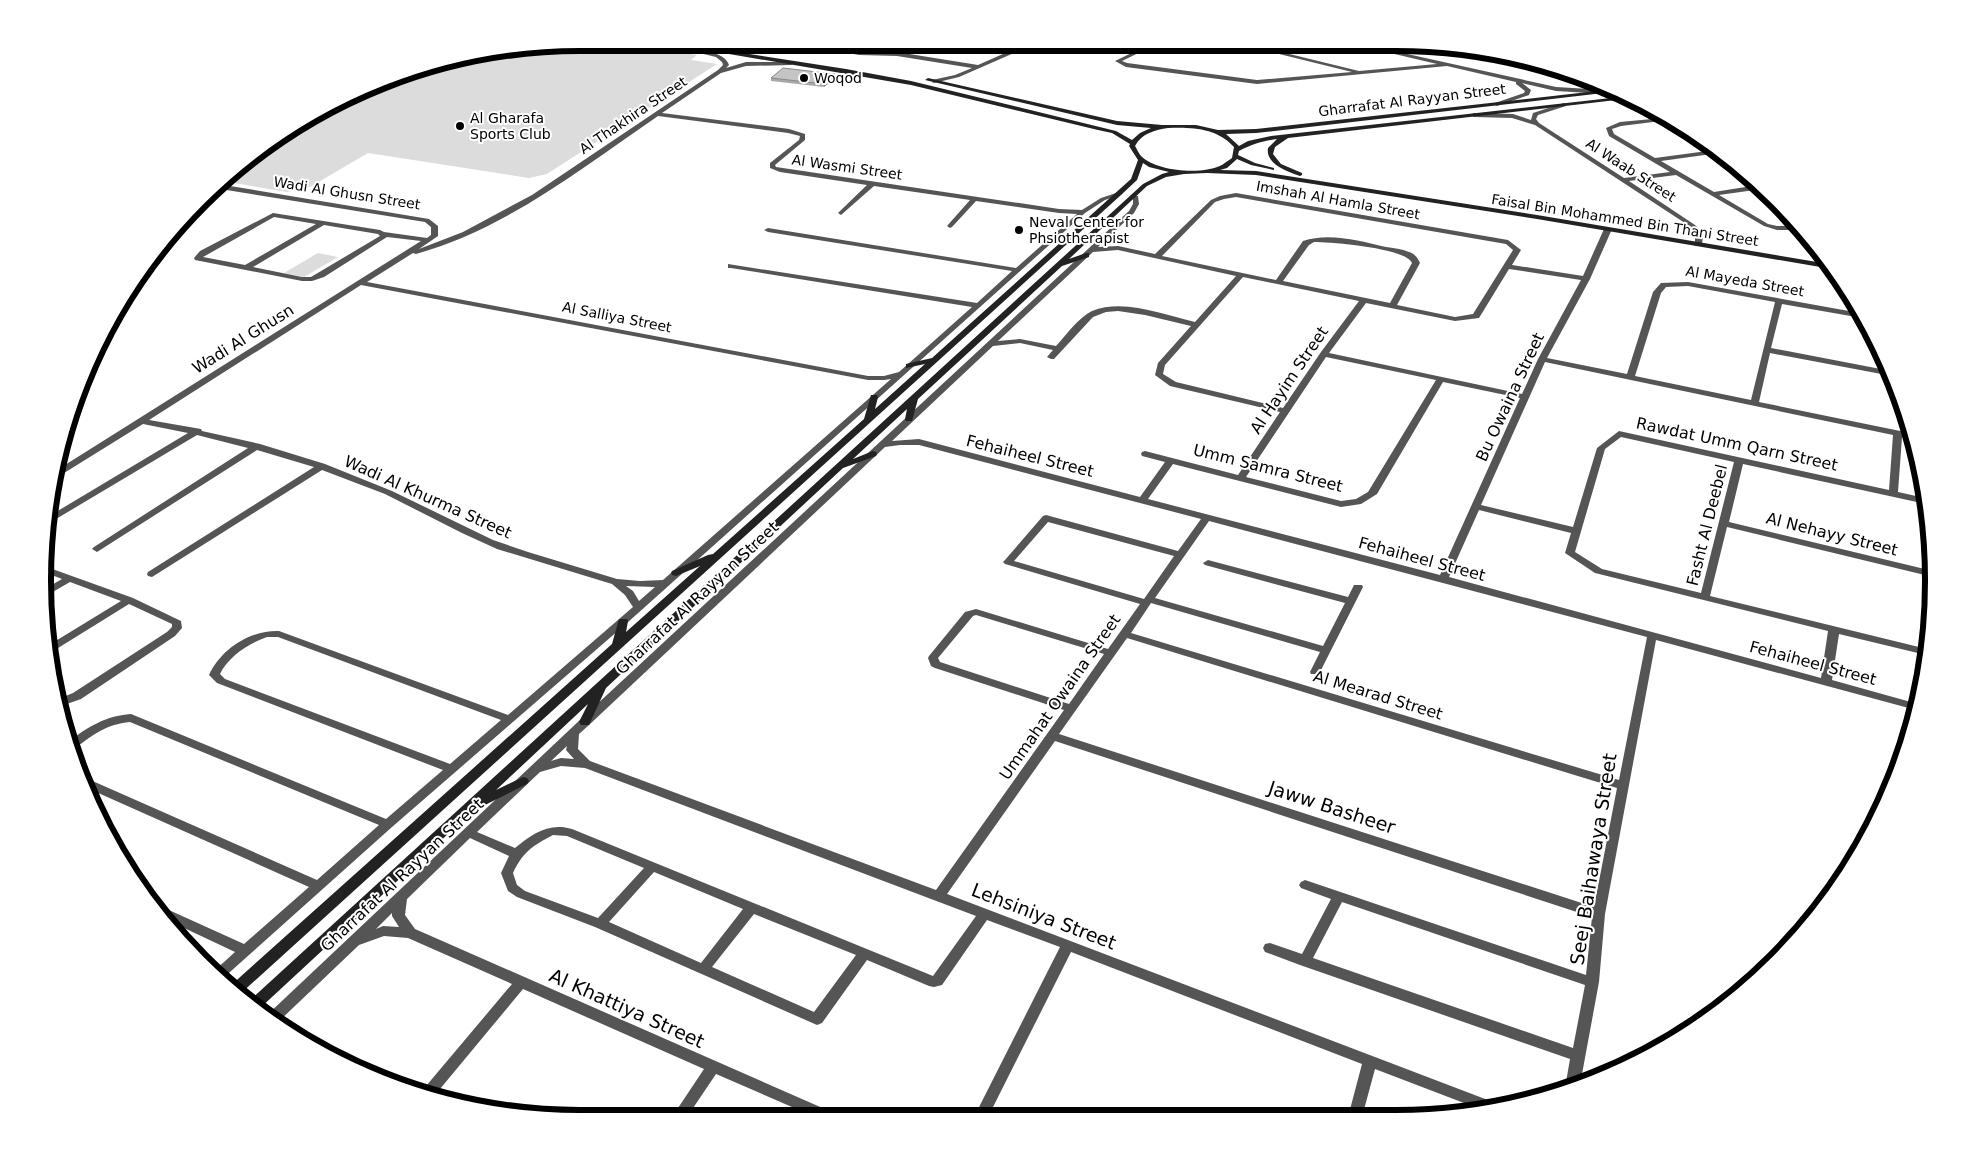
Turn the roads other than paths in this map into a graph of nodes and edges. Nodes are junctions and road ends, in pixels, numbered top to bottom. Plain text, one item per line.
1 (698, 51) edge
2 (715, 51) edge
3 (747, 51) edge
4 (847, 51) edge
5 (1017, 51) edge
6 (1139, 51) edge
7 (1271, 51) edge
8 (1387, 51) edge
9 (791, 63) junction
10 (1446, 65) junction
11 (979, 67) junction
12 (720, 71) junction
13 (1364, 73) junction
14 (957, 76) junction
15 (1502, 78) junction
16 (934, 81) junction
17 (953, 85) junction
18 (1597, 92) edge
19 (1600, 93) edge
20 (1614, 99) edge
21 (1498, 104) junction
22 (1564, 105) junction
23 (656, 114) junction
24 (1474, 115) junction
25 (1658, 121) edge
26 (1536, 124) junction
27 (1162, 127) junction
28 (1217, 132) junction
29 (1292, 135) junction
30 (1133, 143) junction
31 (1238, 150) junction
32 (1708, 153) edge
33 (1236, 157) junction
34 (1655, 160) junction
35 (1141, 161) junction
36 (1204, 171) junction
37 (1184, 172) junction
38 (1678, 173) junction
39 (1300, 174) junction
40 (1624, 180) junction
41 (872, 184) junction
42 (227, 188) edge
43 (1362, 188) junction
44 (1750, 188) edge
45 (1119, 194) junction
46 (1712, 194) junction
47 (1134, 196) junction
48 (974, 199) junction
49 (1083, 212) junction
50 (842, 213) dead end
51 (323, 223) junction
52 (950, 226) dead end
53 (1789, 228) edge
54 (1608, 229) junction
55 (768, 230) dead end
56 (382, 237) junction
57 (1104, 237) junction
58 (429, 240) junction
59 (422, 244) junction
60 (1698, 244) junction
61 (1118, 248) junction
62 (1088, 253) junction
63 (404, 256) junction
64 (1157, 257) junction
65 (1820, 265) edge
66 (730, 266) dead end
67 (1058, 266) junction
68 (1507, 266) junction
69 (246, 268) junction
70 (1017, 270) junction
71 (1241, 274) junction
72 (1586, 279) junction
73 (1278, 282) junction
74 (361, 283) junction
75 (1364, 300) junction
76 (1779, 301) junction
77 (977, 305) junction
78 (1392, 306) junction
79 (1853, 315) edge
80 (1197, 325) junction
81 (1008, 327) junction
82 (1020, 341) junction
83 (990, 344) junction
84 (1058, 350) junction
85 (1767, 350) junction
86 (1324, 354) junction
87 (1051, 357) dead end
88 (935, 359) junction
89 (1542, 359) junction
90 (905, 370) junction
91 (1881, 372) edge
92 (868, 378) junction
93 (1630, 378) junction
94 (1440, 380) junction
95 (878, 394) junction
96 (1525, 397) junction
97 (914, 398) junction
98 (1754, 404) junction
99 (1286, 411) junction
100 (868, 419) junction
101 (142, 421) junction
102 (906, 422) junction
103 (198, 431) junction
104 (1898, 433) junction
105 (1904, 434) edge
106 (919, 442) junction
107 (257, 446) junction
108 (882, 446) junction
109 (873, 454) junction
110 (1145, 454) dead end
111 (1172, 460) junction
112 (1739, 461) junction
113 (322, 466) junction
114 (836, 470) junction
115 (62, 471) edge
116 (1241, 477) junction
117 (1893, 494) junction
118 (1143, 500) junction
119 (1918, 500) edge
120 (1476, 507) junction
121 (55, 516) edge
122 (1207, 517) junction
123 (1723, 523) junction
124 (1576, 531) junction
125 (97, 549) dead end
126 (721, 552) junction
127 (1180, 554) junction
128 (1208, 563) dead end
129 (51, 572) edge
130 (1925, 572) edge
131 (676, 573) junction
132 (152, 574) dead end
133 (70, 578) junction
134 (1442, 580) junction
135 (614, 582) junction
136 (665, 582) junction
137 (1358, 587) dead end
138 (51, 590) edge
139 (1705, 597) junction
140 (129, 600) junction
141 (1148, 601) junction
142 (1351, 601) junction
143 (638, 606) junction
144 (623, 621) junction
145 (1834, 629) junction
146 (1124, 634) junction
147 (1652, 636) junction
148 (56, 646) edge
149 (617, 647) junction
150 (1326, 650) junction
151 (1920, 650) edge
152 (1111, 653) junction
153 (1315, 672) dead end
154 (1826, 682) junction
155 (603, 684) junction
156 (65, 701) edge
157 (1910, 705) edge
158 (1072, 709) junction
159 (509, 718) junction
160 (585, 722) junction
161 (573, 734) junction
162 (1053, 736) junction
163 (76, 742) edge
164 (586, 764) junction
165 (451, 769) junction
166 (536, 770) junction
167 (523, 781) junction
168 (1622, 785) junction
169 (93, 786) edge
170 (464, 810) junction
171 (388, 824) junction
172 (469, 833) junction
173 (516, 854) junction
174 (652, 867) junction
175 (1306, 885) dead end
176 (319, 886) junction
177 (401, 895) junction
178 (939, 896) junction
179 (1339, 896) junction
180 (752, 908) junction
181 (984, 914) junction
182 (1600, 914) junction
183 (174, 919) edge
184 (600, 924) junction
185 (410, 933) junction
186 (352, 943) junction
187 (1068, 945) junction
188 (1270, 948) dead end
189 (246, 951) junction
190 (865, 953) junction
191 (1305, 961) junction
192 (223, 970) edge
193 (703, 970) junction
194 (521, 982) junction
195 (1592, 982) junction
196 (240, 985) edge
197 (259, 1001) edge
198 (277, 1014) edge
199 (1578, 1056) junction
200 (1370, 1062) junction
201 (713, 1067) junction
202 (1574, 1079) edge
203 (432, 1088) edge
204 (1480, 1103) edge
205 (684, 1110) edge
206 (813, 1110) edge
207 (985, 1110) edge
208 (1357, 1110) edge

1 - 12 street
2 - 9 main road
3 - 16 main road
4 - 11 street
5 - 11 street
6 - 13 street
7 - 13 street
8 - 10 street
9 - 12 street, Al Thakhira Street
9 - 30 main road
10 - 13 street
10 - 15 street
11 - 14 street
12 - 23 street, Al Thakhira Street
14 - 16 street
14 - 17 street
15 - 18 street
15 - 21 street
16 - 17 main road
17 - 27 main road
19 - 21 main road, Gharrafat Al Rayyan Street
20 - 22 main road, Gharrafat Al Rayyan Street
21 - 28 main road, Gharrafat Al Rayyan Street
22 - 24 main road, Gharrafat Al Rayyan Street
22 - 26 street
23 - 41 street, Al Wasmi Street
23 - 63 street, Al Thakhira Street
24 - 26 street, Al Waab Street
24 - 29 main road, Gharrafat Al Rayyan Street
25 - 34 street
26 - 40 street, Al Waab Street
27 - 28 main road, Gharrafat Al Rayyan Street
27 - 30 main road
28 - 31 main road
29 - 31 main road, Gharrafat Al Rayyan Street
29 - 39 main road
30 - 35 main road
31 - 33 main road
32 - 34 street
33 - 36 main road
33 - 39 main road, Faisal Bin Mohammed Bin Thani Street
34 - 38 street
35 - 37 main road
35 - 45 main road, Gharrafat Al Rayyan Street
36 - 37 main road
36 - 43 main road, Faisal Bin Mohammed Bin Thani Street
37 - 47 main road, Gharrafat Al Rayyan Street
38 - 40 street
38 - 46 street
39 - 43 main road, Faisal Bin Mohammed Bin Thani Street
40 - 60 street, Al Waab Street
41 - 48 street, Al Wasmi Street
41 - 50 street
42 - 58 street, Wadi Al Ghusn Street
43 - 54 main road, Faisal Bin Mohammed Bin Thani Street
44 - 46 street
45 - 49 street, Gharrafat Al Rayyan Street
45 - 88 main road, Gharrafat Al Rayyan Street
46 - 53 street
47 - 57 street, Gharrafat Al Rayyan Street
47 - 67 main road, Gharrafat Al Rayyan Street
48 - 49 street, Al Wasmi Street
48 - 52 street
49 - 70 street, Gharrafat Al Rayyan Street
51 - 56 street
51 - 69 street
51 - 69 street
54 - 60 main road, Faisal Bin Mohammed Bin Thani Street
54 - 72 street, Bu Owaina Street
55 - 70 street
56 - 58 street
56 - 59 street
56 - 69 street
57 - 61 street, Imshah Al Hamla Street
57 - 62 street, Gharrafat Al Rayyan Street
58 - 59 street
59 - 63 street
60 - 65 main road, Faisal Bin Mohammed Bin Thani Street
61 - 62 street, Imshah Al Hamla Street
61 - 64 street, Imshah Al Hamla Street
62 - 67 main road
62 - 81 street, Gharrafat Al Rayyan Street
63 - 74 street
64 - 68 street, Imshah Al Hamla Street
64 - 71 street, Imshah Al Hamla Street
66 - 77 street
67 - 97 main road, Gharrafat Al Rayyan Street
68 - 72 street
68 - 78 street, Imshah Al Hamla Street
70 - 77 street, Gharrafat Al Rayyan Street
71 - 73 street, Imshah Al Hamla Street
71 - 80 street
72 - 89 street, Bu Owaina Street
73 - 75 street, Imshah Al Hamla Street
73 - 78 street
74 - 92 street, Al Salliya Street
74 - 101 street, Wadi Al Ghusn
75 - 78 street, Imshah Al Hamla Street
75 - 86 street, Al Hayim Street
76 - 79 street, Al Mayeda Street
76 - 85 street
76 - 93 street, Al Mayeda Street
77 - 90 street, Gharrafat Al Rayyan Street
80 - 84 street
80 - 99 street
81 - 82 street
81 - 83 street, Gharrafat Al Rayyan Street
82 - 83 street
82 - 84 street
83 - 102 street, Gharrafat Al Rayyan Street
84 - 87 street
85 - 91 street
85 - 98 street
86 - 94 street
86 - 99 street, Al Hayim Street
88 - 90 main road
88 - 100 main road, Gharrafat Al Rayyan Street
89 - 93 street
89 - 96 street, Bu Owaina Street
90 - 92 street, Al Salliya Street
90 - 95 street, Gharrafat Al Rayyan Street
92 - 95 street
93 - 98 street
94 - 96 street
94 - 116 street, Umm Samra Street
95 - 100 main road
95 - 131 street, Gharrafat Al Rayyan Street
96 - 120 street, Bu Owaina Street
97 - 102 main road
97 - 114 main road, Gharrafat Al Rayyan Street
98 - 104 street
99 - 116 street, Al Hayim Street
100 - 126 main road, Gharrafat Al Rayyan Street
101 - 103 street, Wadi Al Khurma Street
101 - 115 street
102 - 106 street
102 - 108 street, Gharrafat Al Rayyan Street
103 - 107 street, Wadi Al Khurma Street
103 - 121 street
104 - 105 street
104 - 117 street
106 - 108 street, Fehaiheel Street
106 - 118 street, Fehaiheel Street
107 - 113 street, Wadi Al Khurma Street
107 - 125 street
108 - 109 street, Gharrafat Al Rayyan Street
109 - 114 main road
109 - 160 street, Gharrafat Al Rayyan Street
110 - 111 street, Umm Samra Street
111 - 116 street, Umm Samra Street
111 - 118 street, Umm Samra Street
112 - 117 street, Rawdat Umm Qarn Street
112 - 123 street, Fasht Al Deebel
112 - 124 street, Rawdat Umm Qarn Street
113 - 132 street
113 - 135 street, Wadi Al Khurma Street
114 - 155 main road, Gharrafat Al Rayyan Street
117 - 119 street, Rawdat Umm Qarn Street
118 - 122 street, Fehaiheel Street
120 - 124 street
120 - 134 street, Bu Owaina Street
122 - 127 street, Ummahat Owaina Street
122 - 134 street, Fehaiheel Street
123 - 130 street, Al Nehayy Street
123 - 139 street, Fasht Al Deebel
124 - 139 street, Rawdat Umm Qarn Street
126 - 131 main road
126 - 149 main road, Gharrafat Al Rayyan Street
127 - 141 street, Ummahat Owaina Street
127 - 141 street
128 - 142 street
129 - 133 street
131 - 136 street, Gharrafat Al Rayyan Street
133 - 138 street
133 - 140 street
134 - 147 street, Fehaiheel Street
135 - 136 street, Wadi Al Khurma Street
135 - 143 street, Wadi Al Khurma Street
136 - 143 street, Gharrafat Al Rayyan Street
137 - 142 street
139 - 145 street, Rawdat Umm Qarn Street
140 - 148 street
140 - 156 street
141 - 146 street, Ummahat Owaina Street
141 - 150 street
142 - 150 street
143 - 144 street, Gharrafat Al Rayyan Street
144 - 149 main road
144 - 159 street, Gharrafat Al Rayyan Street
145 - 151 street, Rawdat Umm Qarn Street
145 - 154 street
146 - 152 street, Ummahat Owaina Street
146 - 168 street, Al Mearad Street
147 - 154 street, Fehaiheel Street
147 - 168 street, Seej Baihawaya Street
149 - 196 main road, Gharrafat Al Rayyan Street
150 - 153 street
152 - 158 street, Ummahat Owaina Street
152 - 158 street
154 - 157 street, Fehaiheel Street
155 - 160 main road
155 - 170 main road, Gharrafat Al Rayyan Street
158 - 162 street, Ummahat Owaina Street
159 - 165 street, Gharrafat Al Rayyan Street
159 - 165 street
160 - 161 street, Gharrafat Al Rayyan Street
161 - 164 street
161 - 166 street, Gharrafat Al Rayyan Street
162 - 178 street, Ummahat Owaina Street
162 - 182 street, Jaww Basheer
163 - 171 street
164 - 166 street, Lehsiniya Street
164 - 178 street, Lehsiniya Street
165 - 171 street, Gharrafat Al Rayyan Street
166 - 167 street, Gharrafat Al Rayyan Street
167 - 170 main road
167 - 172 street, Gharrafat Al Rayyan Street
168 - 182 street, Seej Baihawaya Street
169 - 176 street
170 - 197 main road, Gharrafat Al Rayyan Street
171 - 176 street, Gharrafat Al Rayyan Street
172 - 173 street
172 - 177 street, Gharrafat Al Rayyan Street
173 - 174 street
173 - 184 street
174 - 180 street
174 - 184 street
175 - 179 street
176 - 189 street, Gharrafat Al Rayyan Street
177 - 185 street
177 - 186 street, Gharrafat Al Rayyan Street
178 - 181 street, Lehsiniya Street
179 - 191 street
179 - 195 street
180 - 190 street
180 - 193 street
181 - 187 street, Lehsiniya Street
181 - 190 street
182 - 195 street, Seej Baihawaya Street
183 - 189 street
184 - 193 street
185 - 186 street, Al Khattiya Street
185 - 194 street, Al Khattiya Street
186 - 198 street, Gharrafat Al Rayyan Street
187 - 200 street, Lehsiniya Street
187 - 207 street
188 - 191 street
189 - 192 street, Gharrafat Al Rayyan Street
190 - 193 street
191 - 199 street
194 - 201 street, Al Khattiya Street
194 - 203 street
195 - 199 street, Seej Baihawaya Street
199 - 202 street, Seej Baihawaya Street
200 - 204 street, Lehsiniya Street
200 - 208 street
201 - 205 street
201 - 206 street, Al Khattiya Street

